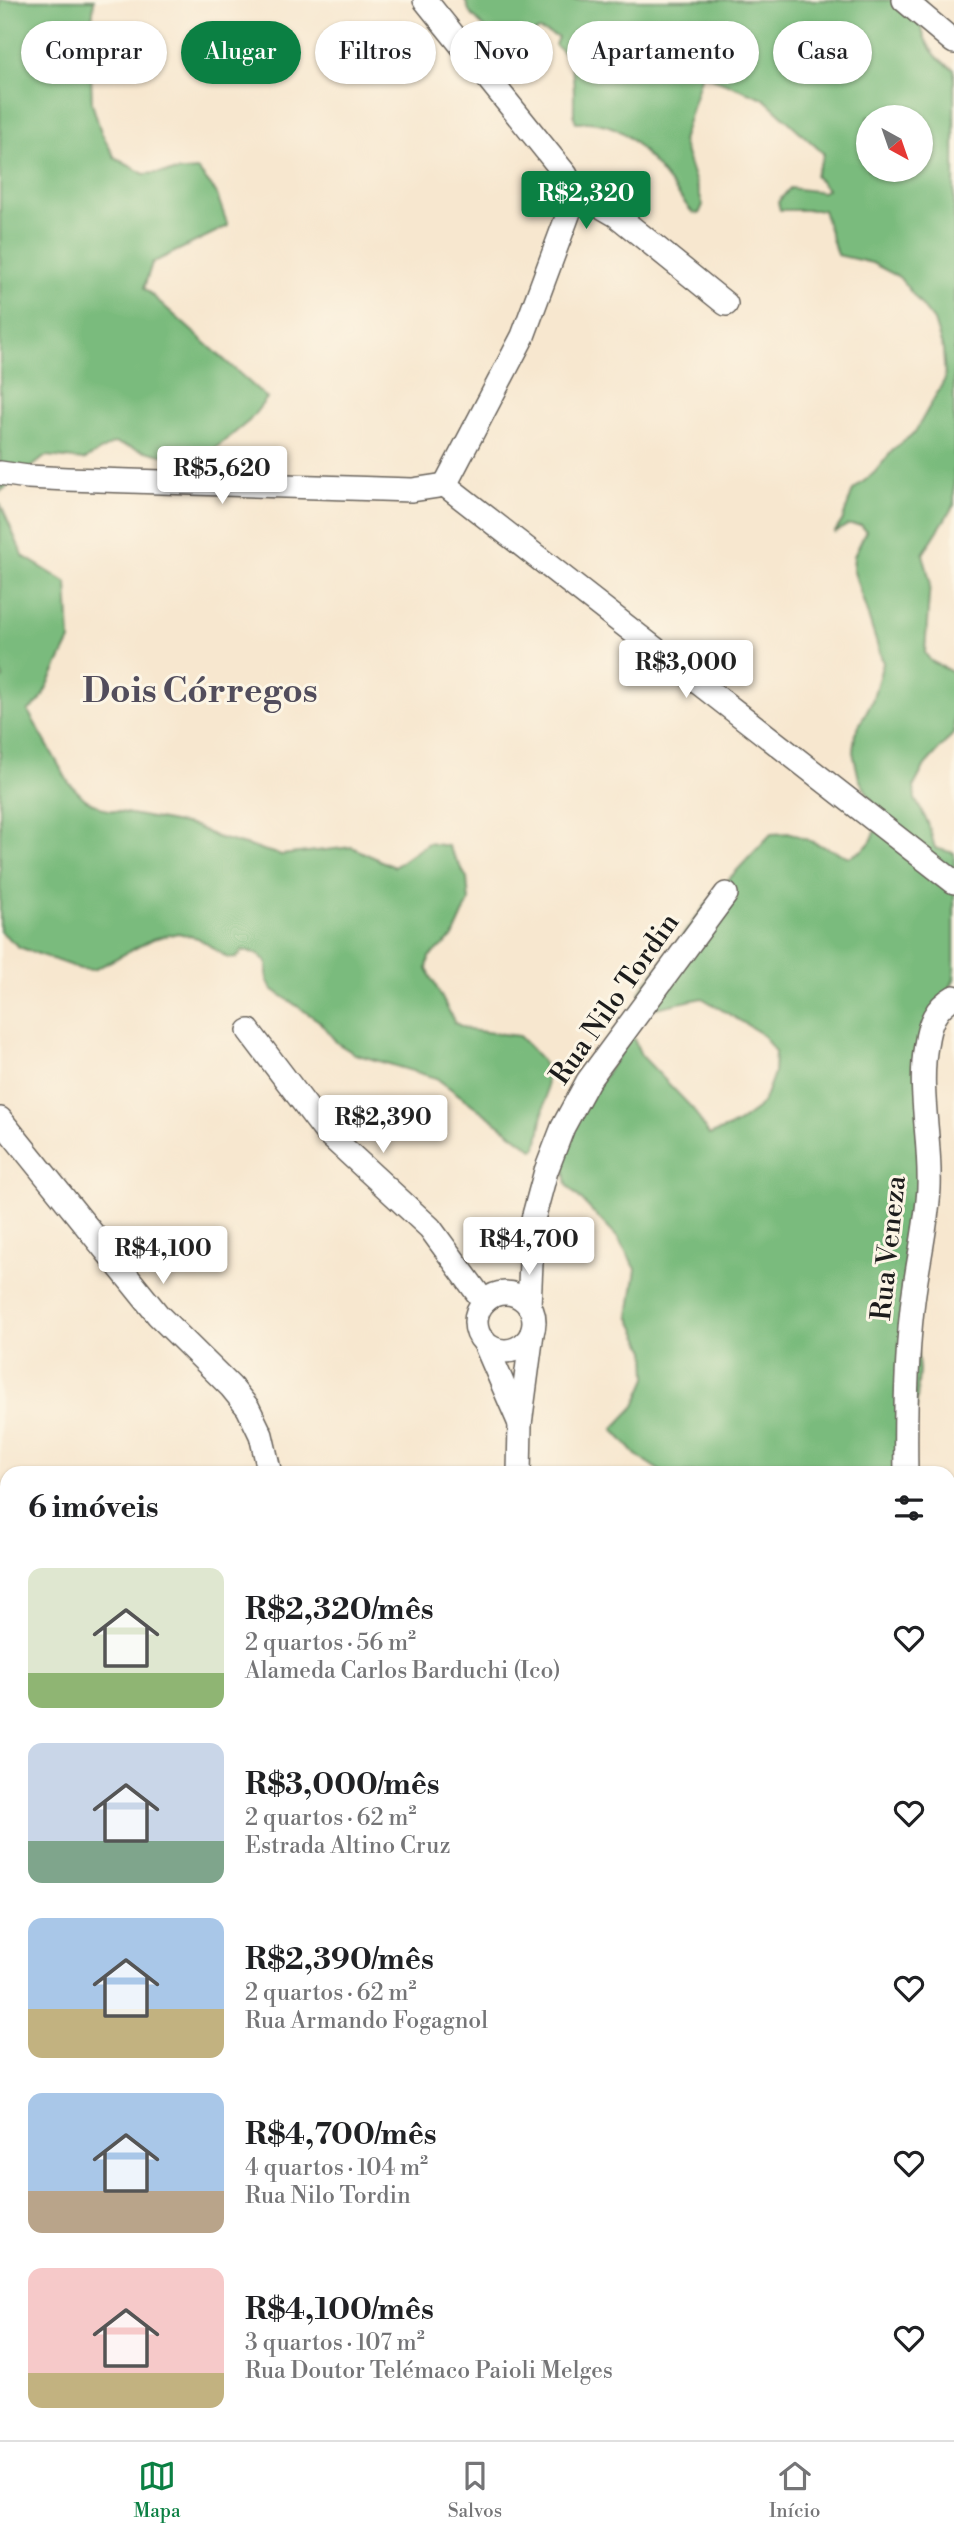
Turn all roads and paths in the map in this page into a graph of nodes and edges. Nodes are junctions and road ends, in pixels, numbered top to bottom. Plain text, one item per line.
1 (425, 0) edge
2 (904, 0) edge
3 (954, 42) edge
4 (573, 190) junction
5 (726, 304) dead end
6 (0, 473) edge
7 (445, 485) junction
8 (954, 882) edge
9 (726, 894) dead end
10 (954, 998) edge
11 (249, 1031) dead end
12 (0, 1119) edge
13 (484, 1303) junction
14 (529, 1306) junction
15 (532, 1333) junction
16 (484, 1341) junction
17 (520, 1424) junction
18 (268, 1466) edge
19 (519, 1466) edge
20 (906, 1466) edge

1 - 4 street
2 - 3 street
4 - 5 street
4 - 7 street
6 - 7 street
7 - 8 street
9 - 14 street, Rua Nilo Tordin
10 - 20 street, Rua Veneza
11 - 13 street
12 - 18 street
13 - 14 street
13 - 16 street
14 - 15 street
15 - 16 street
15 - 17 street
16 - 17 street
17 - 19 street

